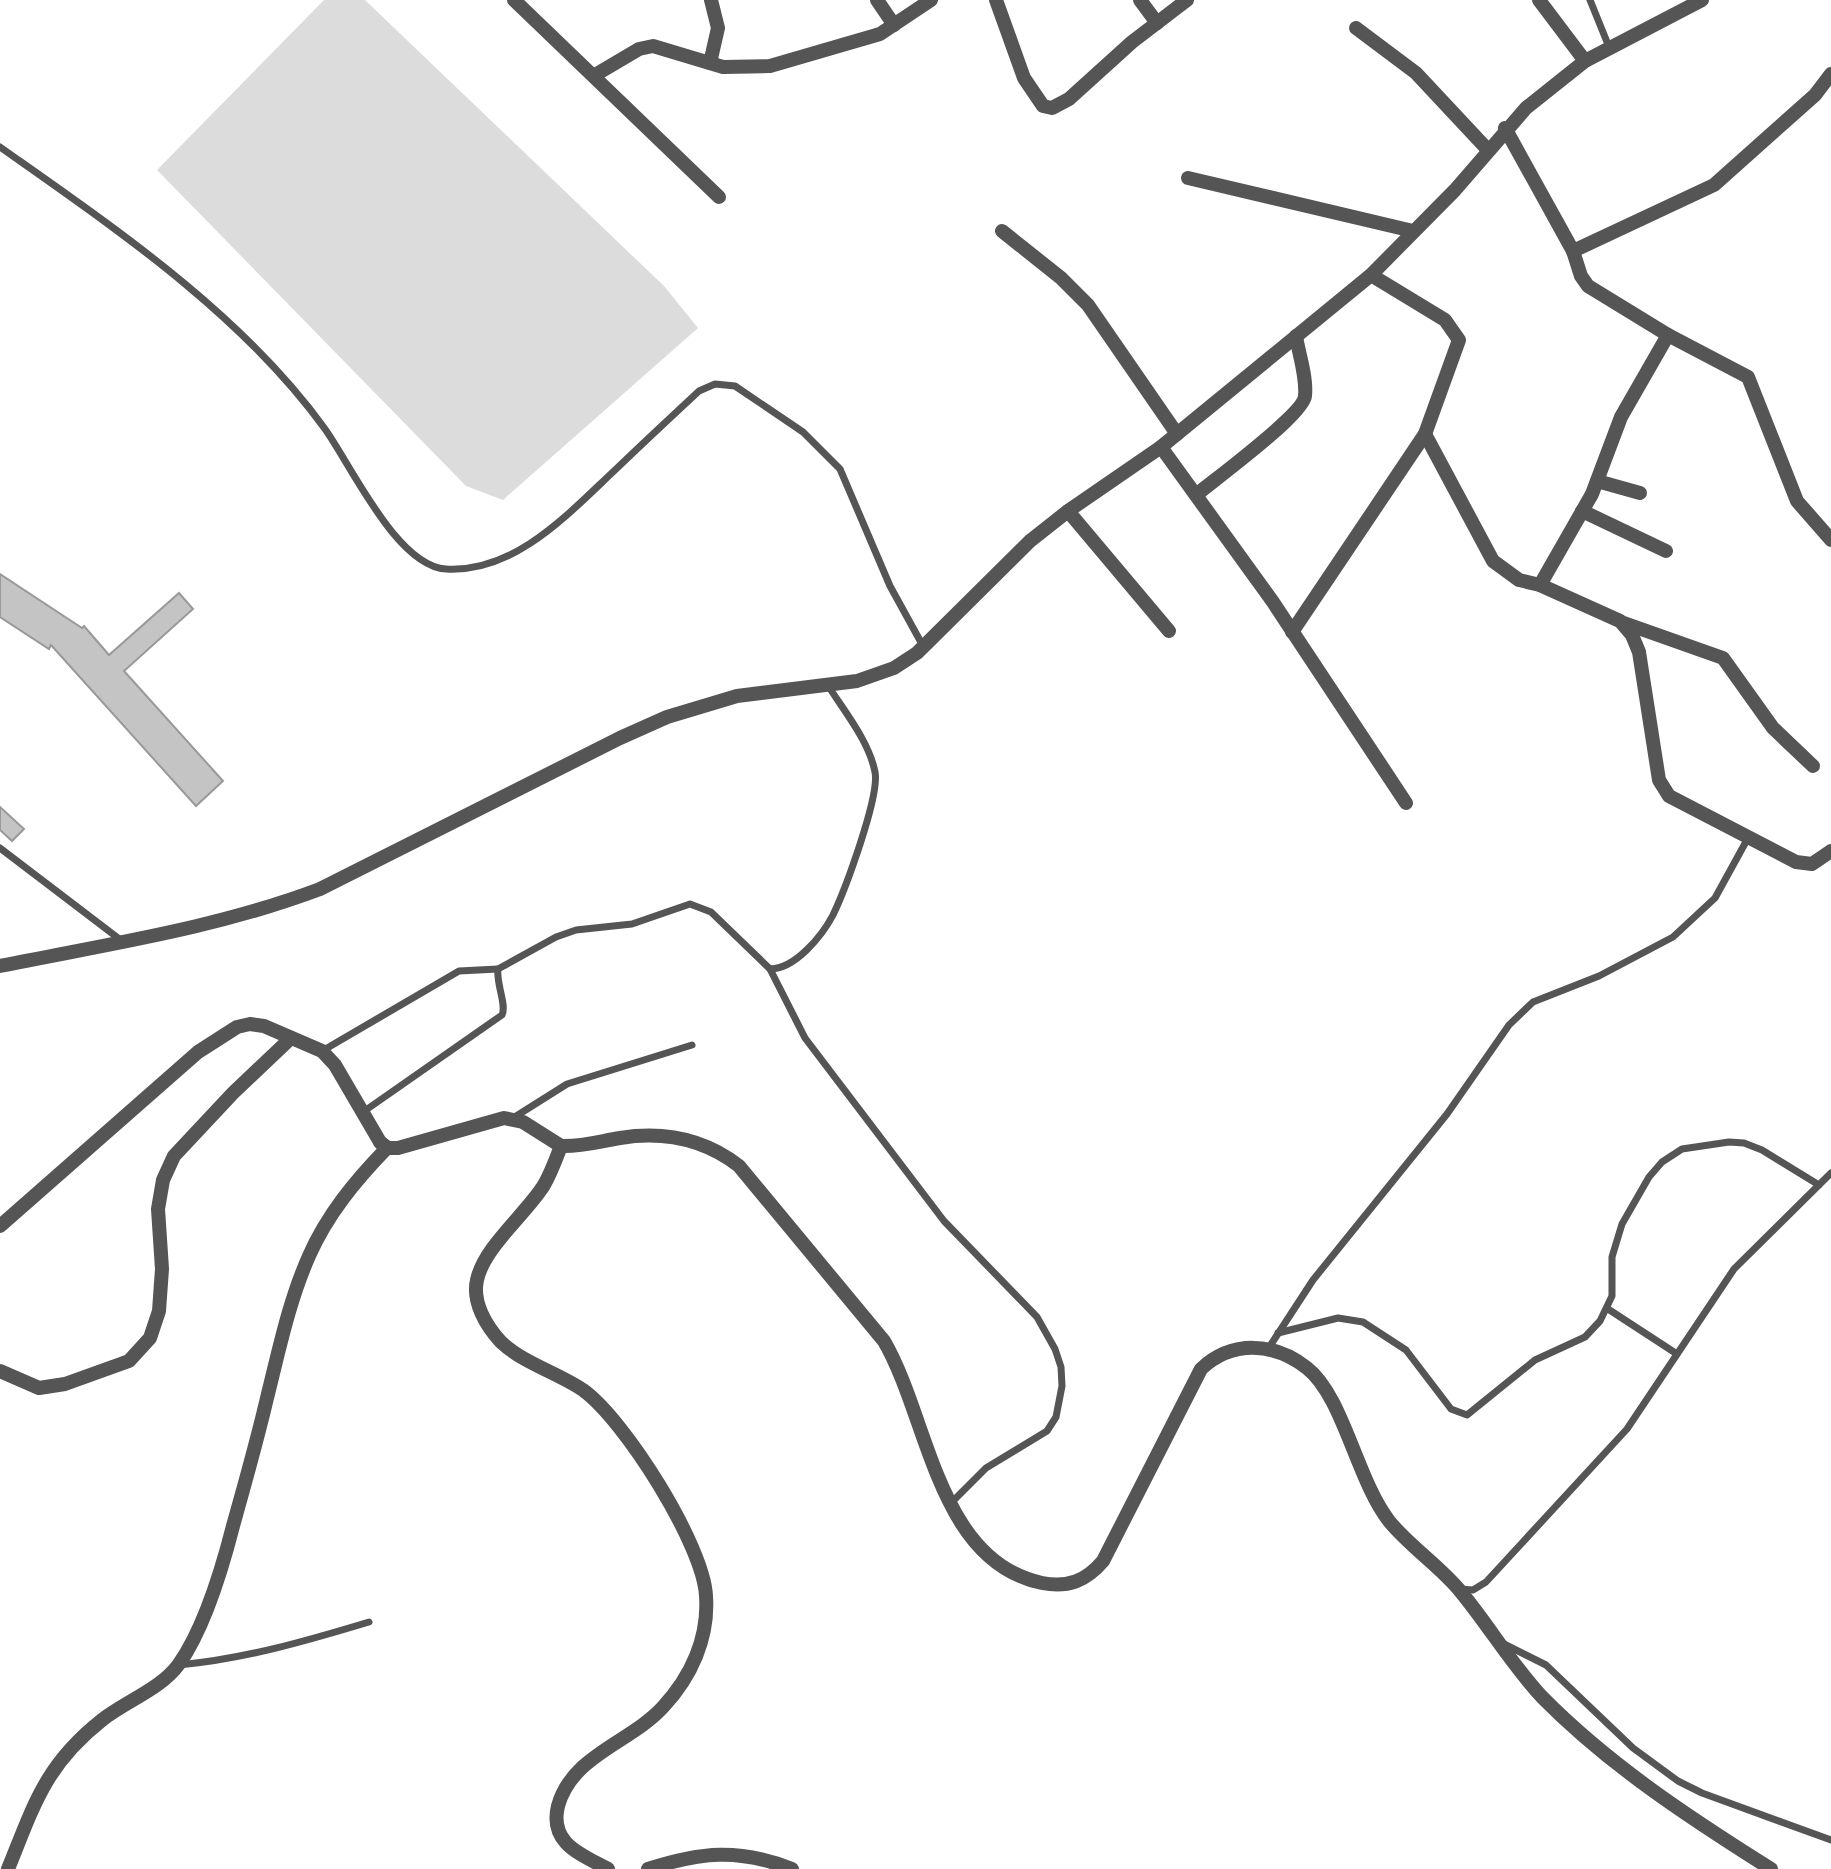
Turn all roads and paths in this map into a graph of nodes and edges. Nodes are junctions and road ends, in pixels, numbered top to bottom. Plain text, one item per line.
1 (514, 0) edge
2 (711, 0) edge
3 (877, 0) edge
4 (932, 0) edge
5 (996, 0) edge
6 (1140, 0) edge
7 (1187, 0) edge
8 (1539, 0) edge
9 (1590, 0) edge
10 (1702, 0) edge
11 (1157, 23) junction
12 (894, 25) junction
13 (1356, 28) dead end
14 (1609, 47) junction
15 (1585, 61) junction
16 (710, 63) junction
17 (1831, 74) edge
18 (595, 75) junction
19 (1505, 128) junction
20 (0, 147) edge
21 (1488, 150) junction
22 (1188, 177) dead end
23 (719, 197) dead end
24 (1002, 231) dead end
25 (1413, 231) junction
26 (1573, 251) junction
27 (1371, 275) junction
28 (1668, 335) junction
29 (1296, 336) junction
30 (1177, 434) junction
31 (1425, 434) junction
32 (1161, 447) junction
33 (1597, 481) junction
34 (1640, 493) dead end
35 (1196, 495) junction
36 (1068, 510) junction
37 (1582, 511) junction
38 (1831, 540) edge
39 (1666, 551) dead end
40 (1540, 584) junction
41 (1620, 621) junction
42 (1169, 631) dead end
43 (1292, 632) junction
44 (923, 648) junction
45 (827, 684) junction
46 (1813, 766) dead end
47 (1406, 803) dead end
48 (1748, 838) junction
49 (0, 848) edge
50 (1831, 851) edge
51 (122, 941) junction
52 (0, 965) edge
53 (498, 969) junction
54 (770, 969) junction
55 (291, 1038) junction
56 (692, 1045) dead end
57 (322, 1051) junction
58 (363, 1112) junction
59 (513, 1118) junction
60 (380, 1142) junction
61 (561, 1146) junction
62 (1831, 1173) edge
63 (1819, 1185) junction
64 (0, 1226) edge
65 (1608, 1309) junction
66 (1278, 1333) junction
67 (1267, 1349) junction
68 (1677, 1354) junction
69 (0, 1371) edge
70 (950, 1504) junction
71 (1459, 1589) junction
72 (369, 1622) dead end
73 (1497, 1640) junction
74 (178, 1665) junction
75 (1831, 1840) edge
76 (8, 1869) edge
77 (608, 1869) edge
78 (648, 1869) edge
79 (792, 1869) edge
80 (1771, 1869) edge

1 - 18 street
2 - 16 street
3 - 12 street
4 - 12 street
5 - 11 street
6 - 11 street
7 - 11 street
8 - 15 street
9 - 14 lane
10 - 14 street
12 - 16 street
13 - 21 street
14 - 15 street
15 - 19 street
16 - 18 street
17 - 26 street
18 - 23 street
19 - 21 street
19 - 26 street
20 - 44 lane
21 - 25 street
22 - 25 street
24 - 30 street
25 - 27 street
26 - 28 street
27 - 29 street
27 - 31 street
28 - 33 street
28 - 38 street
29 - 30 street
29 - 35 street
30 - 32 street
31 - 40 street
31 - 43 street
32 - 35 street
32 - 36 street
33 - 34 street
33 - 37 street
35 - 43 street
36 - 42 street
36 - 44 street
37 - 39 street
37 - 40 street
40 - 41 street
41 - 46 street
41 - 48 street
43 - 47 street
44 - 45 street
45 - 51 street
45 - 54 lane
48 - 50 street
48 - 66 lane
49 - 51 lane
51 - 52 street
53 - 54 lane
53 - 57 lane
53 - 58 lane
54 - 70 lane
55 - 57 street
55 - 64 street
55 - 69 street
56 - 59 lane
57 - 58 street
58 - 60 street
59 - 60 street
59 - 61 street
60 - 74 street
61 - 70 street
61 - 77 street
62 - 63 lane
63 - 65 lane
63 - 68 lane
65 - 66 lane
65 - 68 lane
66 - 67 lane
67 - 70 street
67 - 71 street
68 - 71 lane
71 - 73 street
72 - 74 lane
73 - 75 lane
73 - 80 street
74 - 76 street
78 - 79 street

